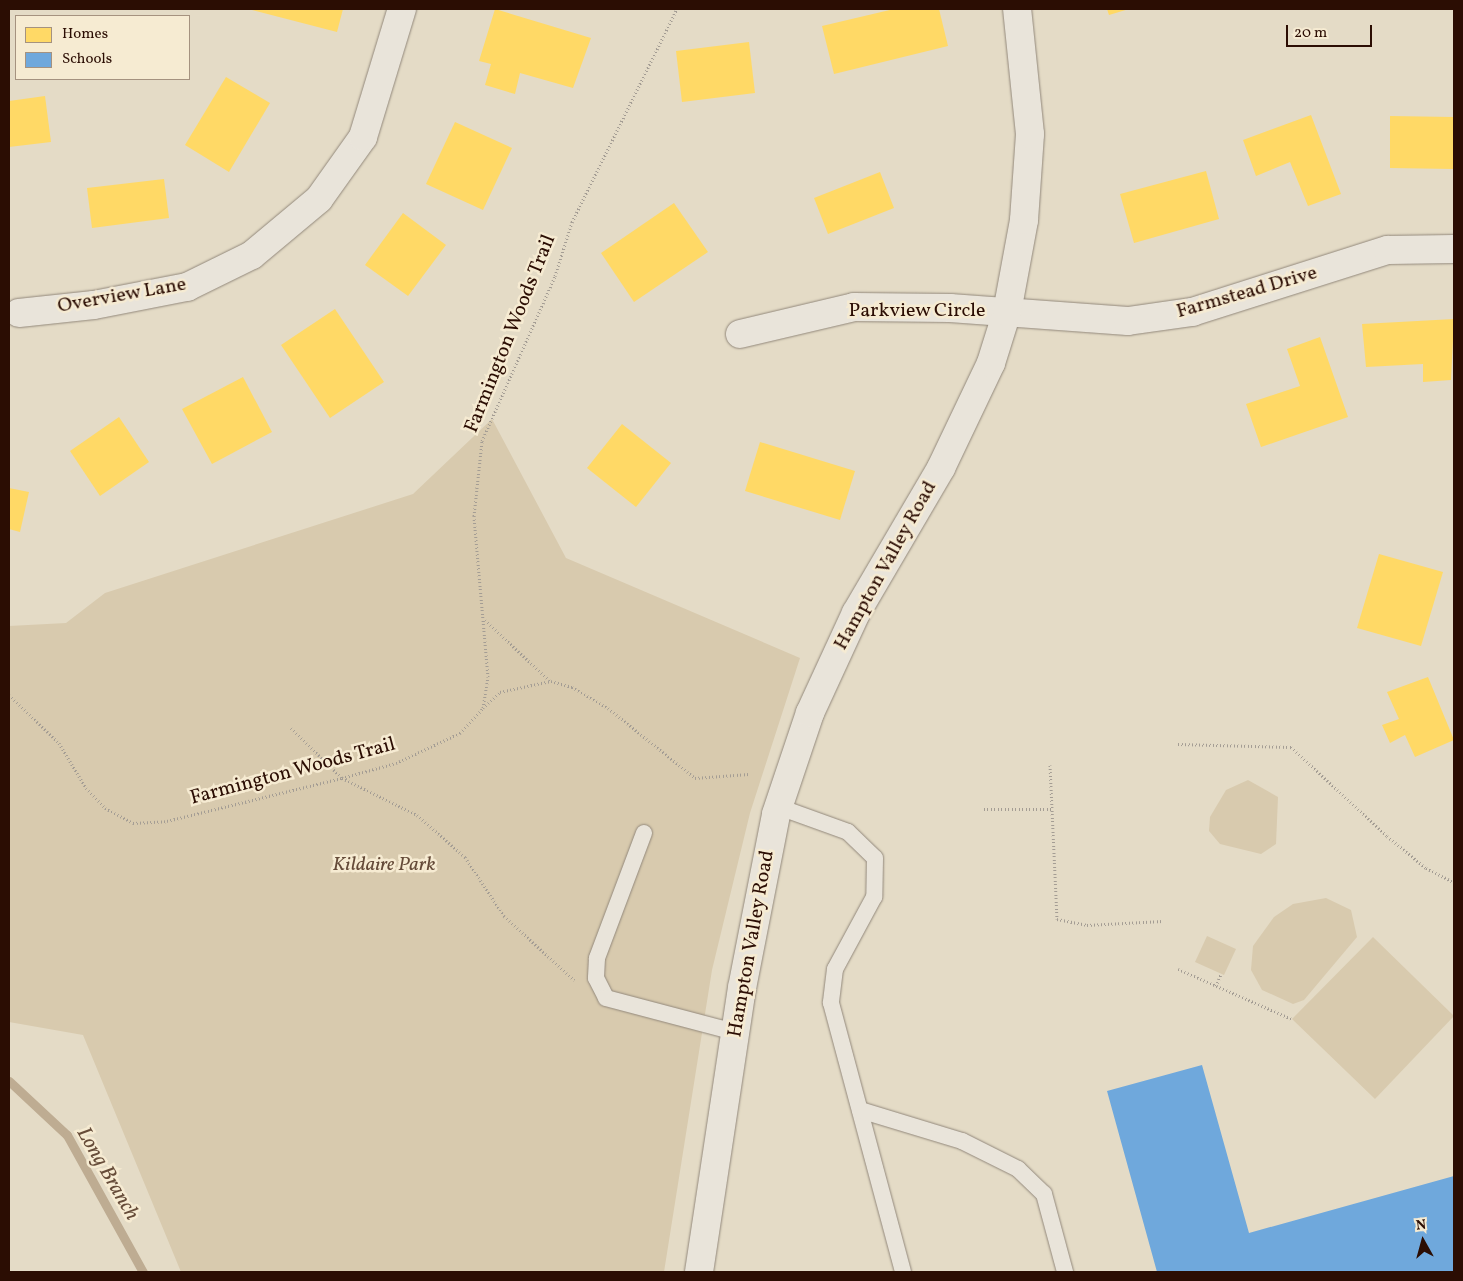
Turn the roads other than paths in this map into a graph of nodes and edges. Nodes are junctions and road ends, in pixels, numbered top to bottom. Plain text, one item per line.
1 (402, 9) edge
2 (1016, 9) edge
3 (1454, 249) edge
4 (1007, 312) junction
5 (19, 313) dead end
6 (740, 334) dead end
7 (778, 808) junction
8 (644, 833) dead end
9 (735, 1032) junction
10 (860, 1110) junction
11 (699, 1272) edge
12 (903, 1272) edge
13 (1065, 1272) edge

1 - 5 street, Overview Lane
2 - 4 street, Hampton Valley Road
3 - 4 street, Farmstead Drive
4 - 6 street, Parkview Circle
4 - 7 street, Hampton Valley Road
7 - 9 street, Hampton Valley Road
7 - 10 lane
8 - 9 lane
9 - 11 street, Hampton Valley Road
10 - 12 lane
10 - 13 lane

